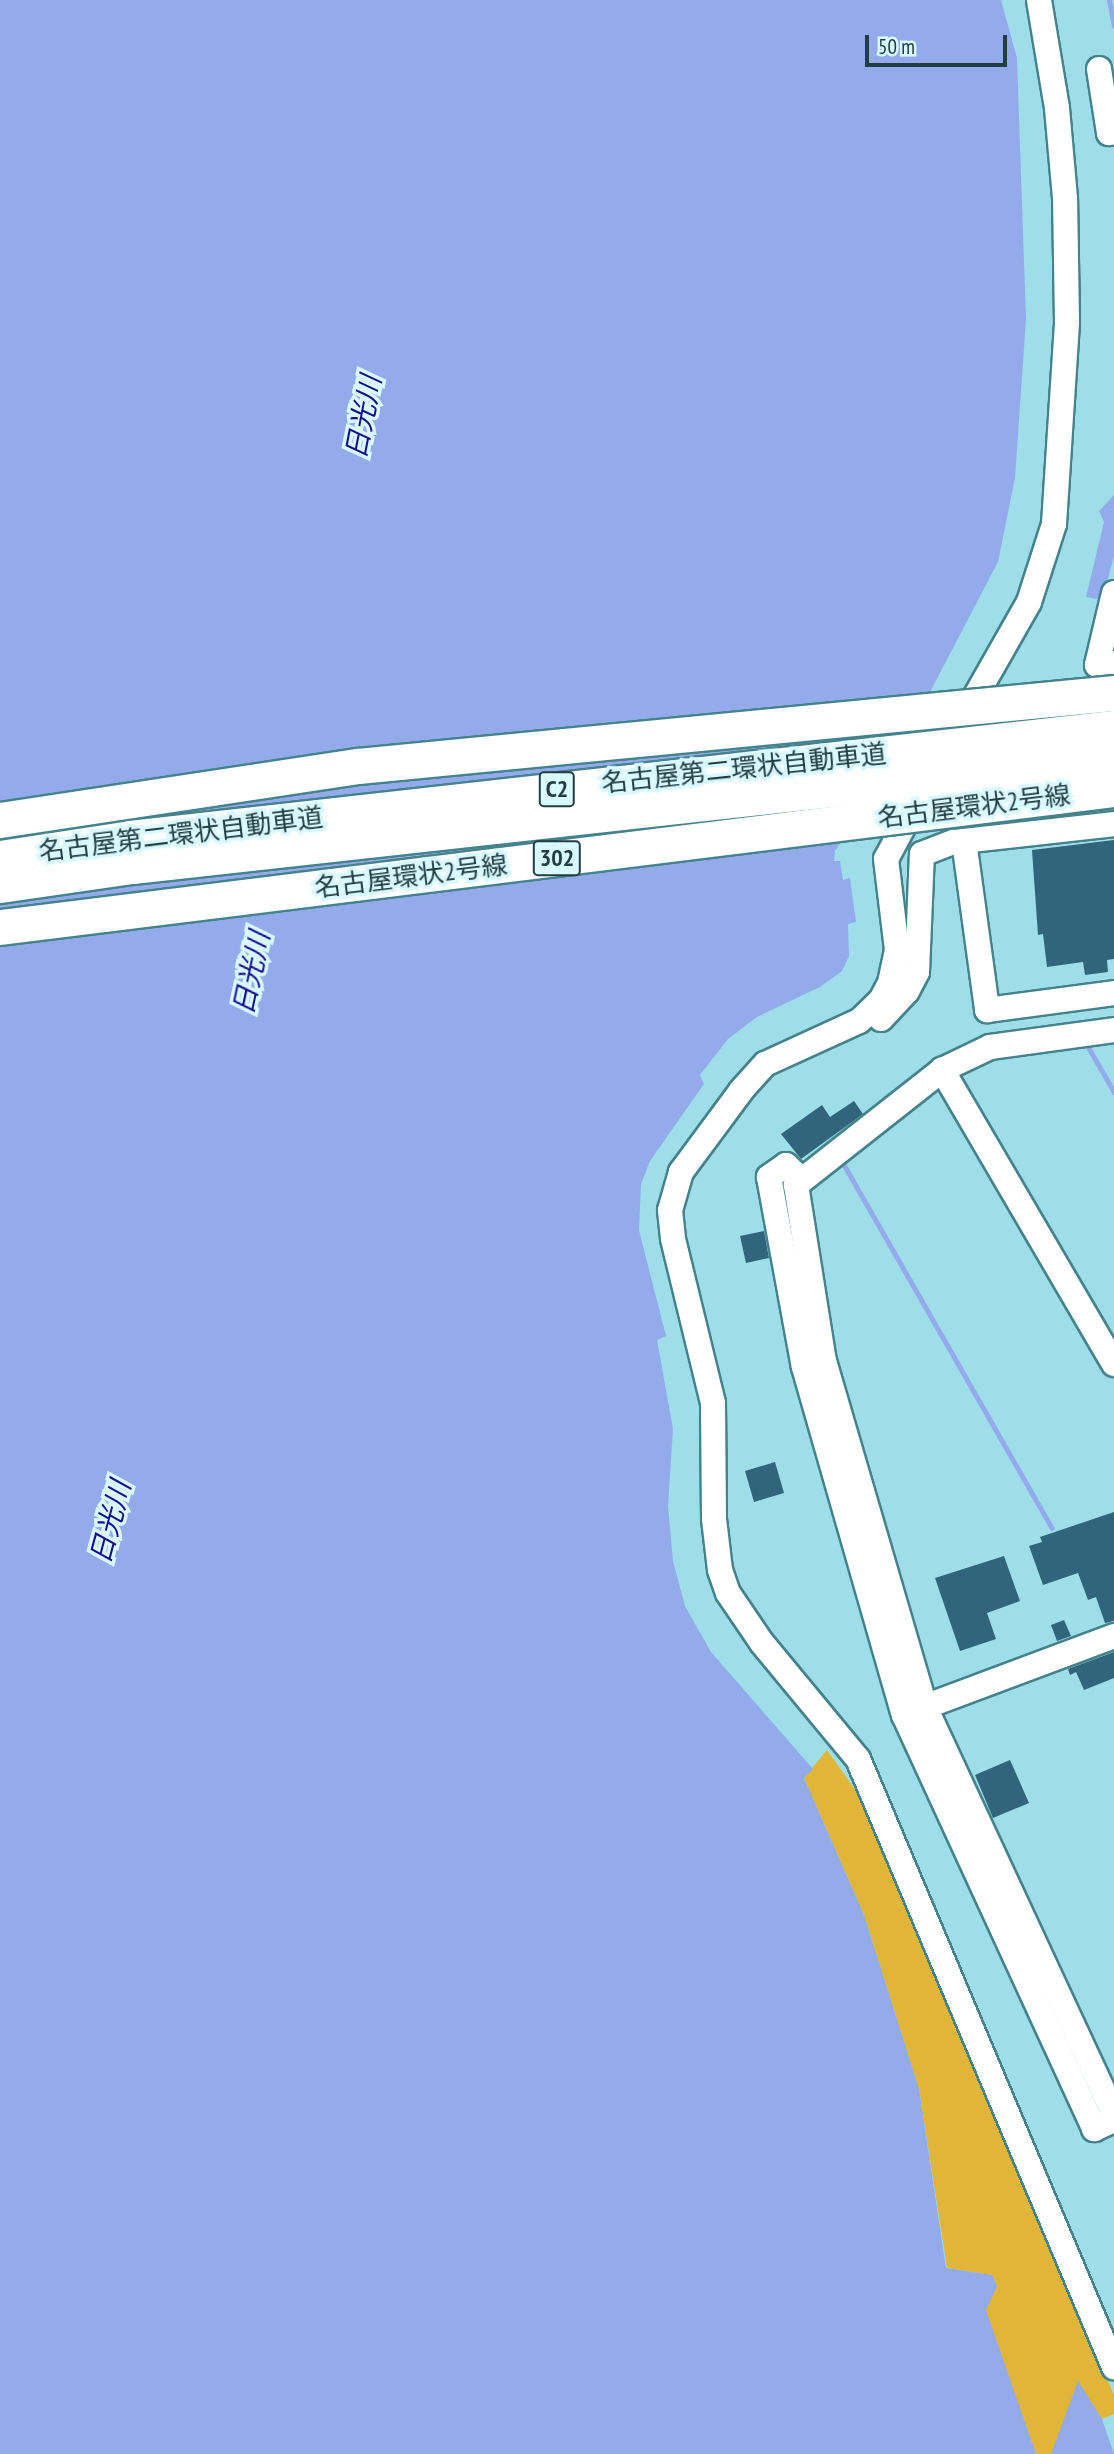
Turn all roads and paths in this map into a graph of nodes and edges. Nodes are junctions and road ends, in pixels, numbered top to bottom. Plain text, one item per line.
1 (1039, 0) edge
2 (1099, 69) dead end
3 (1114, 132) edge
4 (1114, 593) edge
5 (1114, 663) edge
6 (1114, 693) edge
7 (1114, 728) edge
8 (1114, 758) edge
9 (1114, 789) edge
10 (0, 820) edge
11 (1114, 824) edge
12 (964, 841) junction
13 (0, 858) edge
14 (0, 885) edge
15 (0, 927) edge
16 (1114, 993) edge
17 (841, 1029) junction
18 (1114, 1030) edge
19 (942, 1070) junction
20 (1114, 1364) edge
21 (1114, 1636) edge
22 (915, 1711) junction
23 (1114, 2114) edge
24 (1114, 2120) edge
25 (1114, 2367) edge

1 - 17 street
2 - 3 street
4 - 5 street
6 - 10 highway, bridge
7 - 13 highway, 名古屋第二環状自動車道 / C2, bridge
8 - 14 highway, 名古屋第二環状自動車道 / C2, bridge
9 - 15 highway, 名古屋環状2号線 / 302, bridge
11 - 12 street
12 - 16 street
12 - 17 street
17 - 25 street
18 - 19 street
19 - 20 street
19 - 22 street
21 - 22 street
22 - 23 street
22 - 24 street

